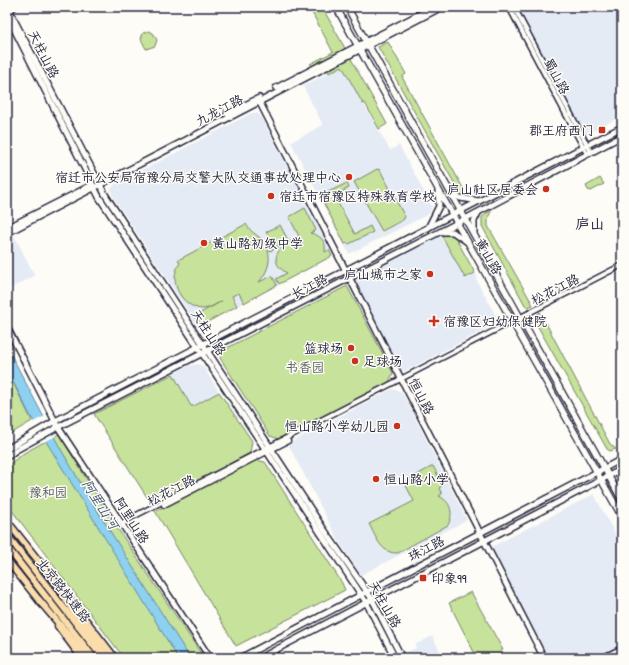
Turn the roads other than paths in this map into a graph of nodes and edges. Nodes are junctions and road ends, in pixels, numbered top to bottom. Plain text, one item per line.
1 (336, 7) edge
2 (347, 7) edge
3 (434, 7) edge
4 (442, 7) edge
5 (510, 7) edge
6 (514, 7) edge
7 (9, 11) edge
8 (368, 43) junction
9 (360, 48) junction
10 (258, 102) junction
11 (622, 127) edge
12 (622, 136) edge
13 (585, 146) junction
14 (589, 153) junction
15 (436, 184) junction
16 (96, 185) junction
17 (448, 188) junction
18 (480, 201) junction
19 (481, 210) junction
20 (461, 211) junction
21 (453, 215) junction
22 (465, 219) junction
23 (457, 223) junction
24 (7, 228) edge
25 (428, 228) junction
26 (7, 233) edge
27 (435, 234) junction
28 (476, 238) junction
29 (470, 244) junction
30 (622, 266) edge
31 (345, 271) junction
32 (349, 278) junction
33 (521, 319) junction
34 (514, 322) junction
35 (7, 327) edge
36 (204, 344) junction
37 (198, 347) junction
38 (208, 350) junction
39 (202, 353) junction
40 (401, 381) junction
41 (55, 421) junction
42 (58, 427) junction
43 (7, 448) edge
44 (269, 449) junction
45 (7, 457) edge
46 (622, 459) edge
47 (605, 468) junction
48 (622, 469) edge
49 (598, 472) junction
50 (609, 476) junction
51 (602, 480) junction
52 (622, 500) edge
53 (622, 517) edge
54 (7, 520) edge
55 (122, 524) junction
56 (479, 533) junction
57 (7, 535) edge
58 (483, 541) junction
59 (7, 547) edge
60 (436, 556) junction
61 (7, 560) edge
62 (440, 563) junction
63 (54, 579) junction
64 (367, 591) junction
65 (361, 595) junction
66 (372, 599) junction
67 (39, 600) junction
68 (366, 602) junction
69 (622, 648) edge
70 (82, 658) edge
71 (88, 658) edge
72 (94, 658) edge
73 (103, 658) edge
74 (108, 658) edge
75 (115, 658) edge
76 (210, 658) edge
77 (240, 658) edge
78 (260, 658) edge
79 (395, 658) edge
80 (402, 658) edge
81 (543, 658) edge
82 (602, 658) edge

1 - 9 main road, 黄山路
2 - 8 main road, 黄山路
3 - 8 street, 九龙江路
4 - 8 street, 九龙江路
5 - 13 street, 蜀山路
6 - 13 street, 蜀山路
7 - 16 street, 天柱山路
8 - 9 street, 九龙江路
8 - 17 main road, 黄山路
9 - 10 street, 九龙江路
9 - 15 main road, 黄山路
9 - 16 street, 九龙江路
10 - 16 street, 九龙江路
10 - 31 street, 恒山路
11 - 13 street, 长江路
12 - 14 street, 长江路
13 - 14 street, 蜀山路
13 - 18 street, 长江路
14 - 19 street, 长江路
15 - 21 main road, 黄山路
15 - 25 street
16 - 24 street, 九龙江路
16 - 26 street, 九龙江路
16 - 36 street, 天柱山路
16 - 37 street, 天柱山路
17 - 18 street
17 - 20 main road, 黄山路
18 - 20 street, 长江路
19 - 22 street, 长江路
19 - 28 street
20 - 21 street, 长江路
20 - 22 main road, 黄山路
21 - 23 main road, 黄山路
21 - 25 street, 长江路
22 - 23 street, 长江路
22 - 28 main road, 黄山路
23 - 27 street, 长江路
23 - 29 main road, 黄山路
25 - 31 street, 长江路
27 - 29 street
27 - 32 street, 长江路
28 - 33 main road, 黄山路
29 - 34 main road, 黄山路
30 - 33 street, 松花江路
31 - 32 street, 恒山路
31 - 36 street, 长江路
32 - 38 street, 长江路
32 - 40 street, 恒山路
33 - 34 street, 松花江路
33 - 47 main road, 黄山路
34 - 40 street, 松花江路
34 - 49 main road, 黄山路
35 - 41 street, 阿里山路
36 - 37 street, 长江路
36 - 38 street, 天柱山路
37 - 39 street, 天柱山路
37 - 41 street, 长江路
38 - 39 street, 长江路
38 - 44 street, 天柱山路
39 - 42 street, 长江路
39 - 44 street, 天柱山路
40 - 44 street, 松花江路
40 - 56 street, 恒山路
41 - 42 street, 阿里山路
41 - 43 street, 长江路
42 - 45 street, 长江路
42 - 55 street, 阿里山路
44 - 55 street, 松花江路
44 - 64 street, 天柱山路
44 - 65 street, 天柱山路
46 - 47 street, 珠江路
47 - 49 street, 珠江路
47 - 50 main road, 黄山路
48 - 50 street, 珠江路
49 - 51 main road, 黄山路
49 - 56 street, 珠江路
50 - 51 street, 珠江路
50 - 52 main road, 黄山路
51 - 53 main road, 黄山路
51 - 58 street, 珠江路
54 - 63 main road
55 - 76 street, 阿里山路
56 - 58 street, 恒山路
56 - 60 street, 珠江路
57 - 73 main road, 北京路快速路
58 - 62 street, 珠江路
58 - 81 street, 恒山路
59 - 72 main road, 北京路快速路
60 - 62 street
60 - 64 street, 珠江路
61 - 67 main road
62 - 66 street, 珠江路
63 - 74 main road
63 - 75 main road
64 - 65 street, 珠江路
64 - 66 street, 天柱山路
65 - 68 street, 天柱山路
65 - 77 street, 珠江路
66 - 68 street, 珠江路
66 - 80 street, 天柱山路
67 - 70 main road
67 - 71 main road
68 - 78 street, 珠江路
68 - 79 street, 天柱山路
69 - 82 street

